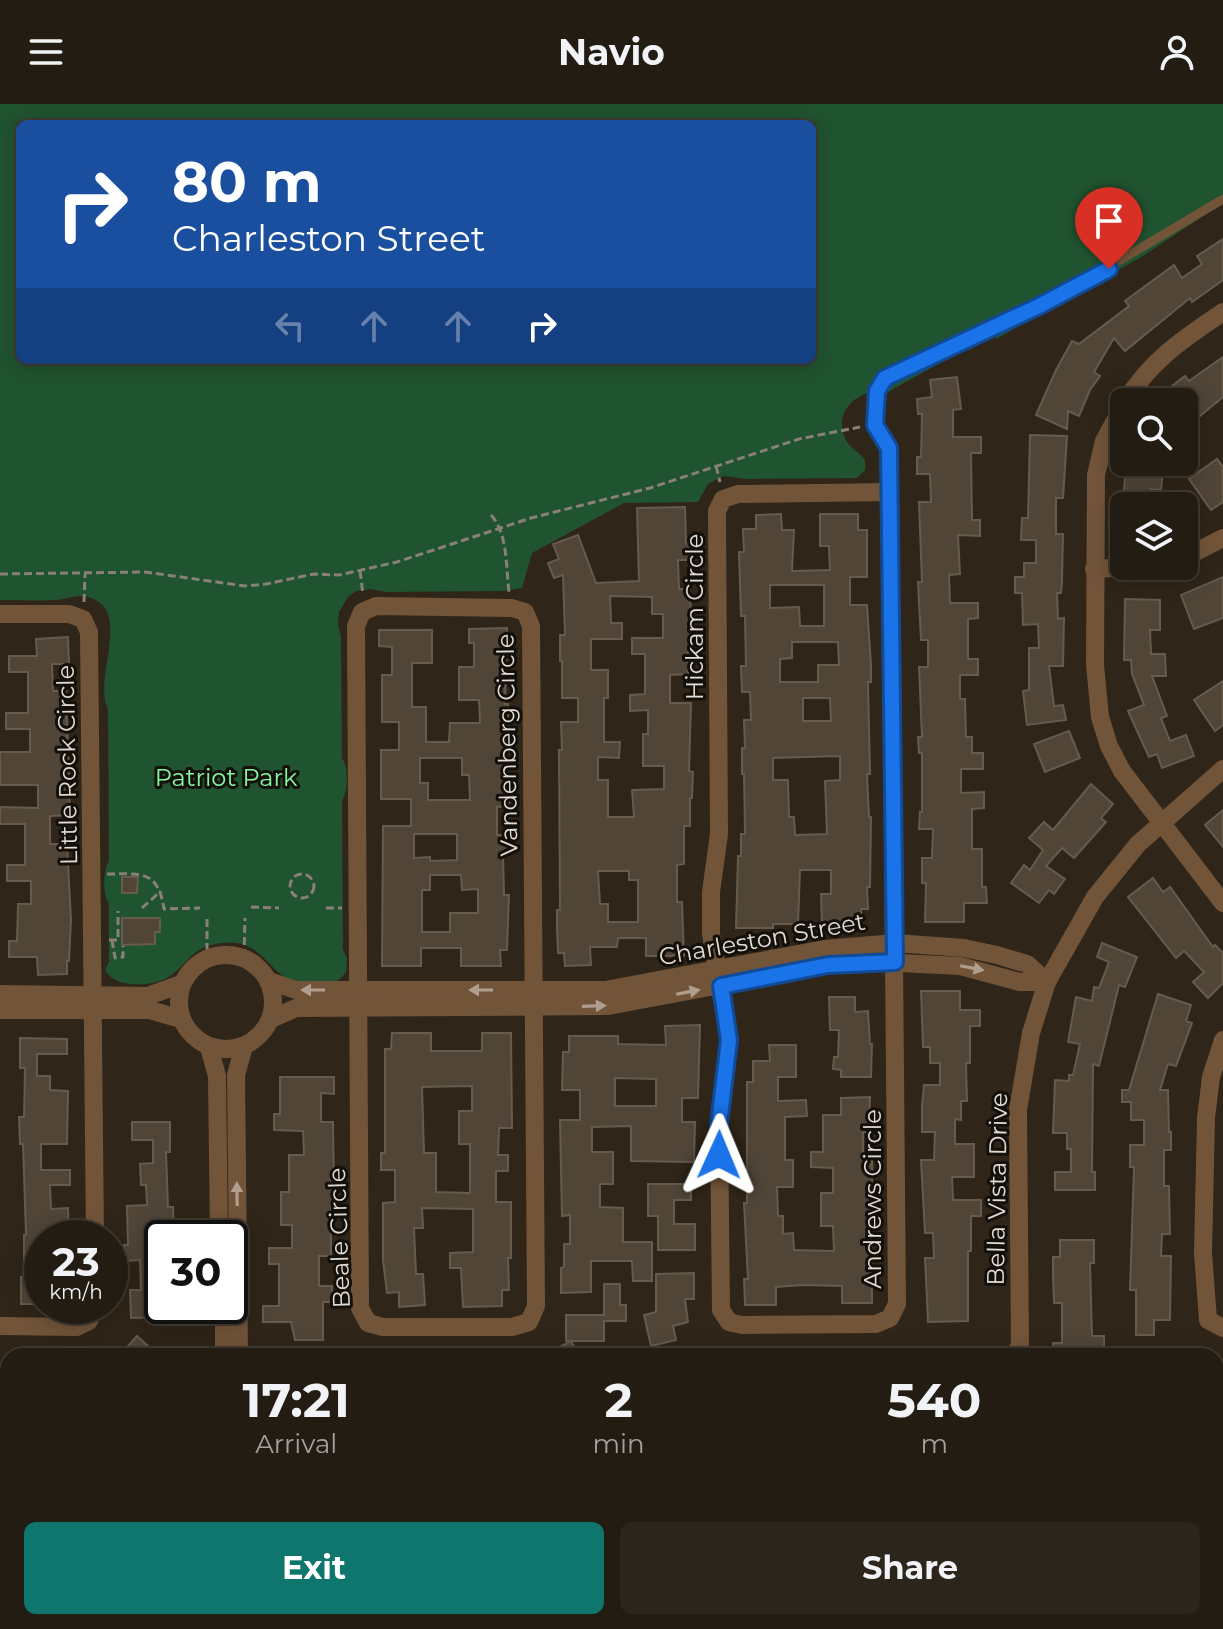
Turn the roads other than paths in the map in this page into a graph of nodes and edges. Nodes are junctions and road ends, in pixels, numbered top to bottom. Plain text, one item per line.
1 (1223, 199) edge
2 (1223, 312) edge
3 (1133, 388) edge
4 (875, 425) joint
5 (1110, 430) edge
6 (890, 492) junction
7 (1223, 538) edge
8 (1198, 551) edge
9 (1110, 568) edge
10 (1094, 569) junction
11 (0, 614) edge
12 (1223, 769) edge
13 (1161, 822) junction
14 (1223, 903) edge
15 (895, 952) junction
16 (720, 978) junction
17 (269, 981) junction
18 (1047, 982) junction
19 (181, 984) junction
20 (0, 994) edge
21 (533, 999) junction
22 (359, 1000) junction
23 (94, 1002) junction
24 (0, 1010) edge
25 (181, 1019) junction
26 (271, 1019) junction
27 (1223, 1040) edge
28 (244, 1046) junction
29 (209, 1047) junction
30 (95, 1220) edge
31 (219, 1220) edge
32 (83, 1324) edge
33 (224, 1324) edge
34 (0, 1326) edge
35 (1223, 1328) edge
36 (224, 1348) edge
37 (239, 1348) edge
38 (1020, 1348) edge

1 - 4 lane
2 - 3 street
4 - 6 street
5 - 10 street
6 - 15 street
6 - 16 street, Hickam Circle
7 - 8 street
9 - 10 street
10 - 13 street
11 - 23 street, Little Rock Circle
12 - 13 street, Bella Vista Drive
13 - 14 street
13 - 18 street, Bella Vista Drive
15 - 16 street, Charleston Street
15 - 16 street, Andrews Circle
15 - 18 street, Charleston Street
16 - 21 street, Charleston Street
17 - 19 street
22 -> 17 street, Charleston Street
17 - 26 street
18 - 38 street, Bella Vista Drive
19 - 23 street
19 - 25 street
20 - 23 street
21 - 22 street, Charleston Street
21 - 22 street, Beale Circle
21 - 22 street, Vandenberg Circle
22 - 26 street, Charleston Street
23 - 24 street
23 - 25 street
23 - 30 street, Little Rock Circle
25 - 29 street
26 - 28 street
27 - 35 street
28 - 29 street
37 -> 28 street
29 - 31 street
32 - 34 street
33 - 36 street

